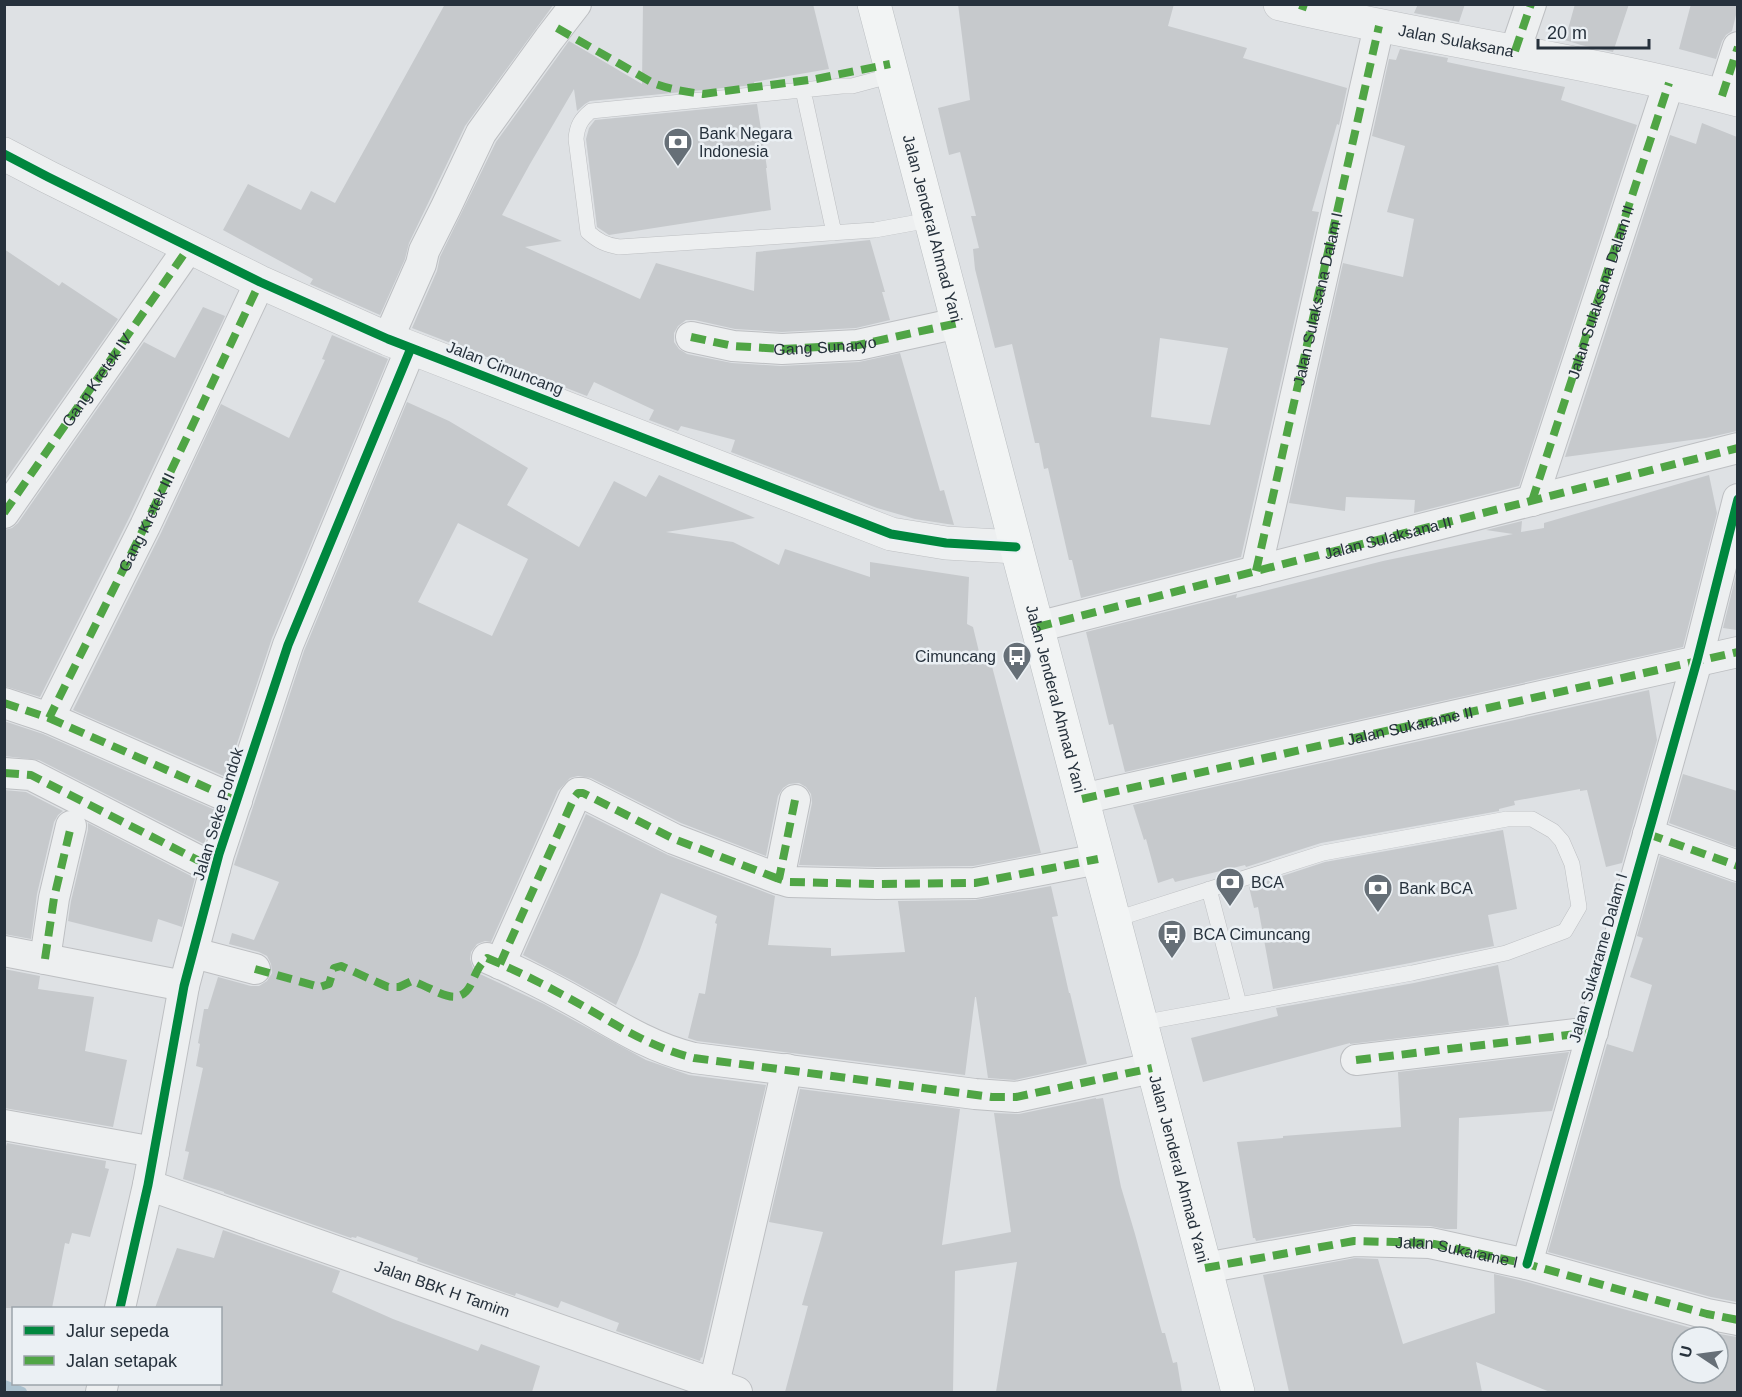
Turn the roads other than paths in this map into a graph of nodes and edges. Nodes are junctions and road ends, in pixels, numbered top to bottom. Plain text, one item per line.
1 (576, 4) edge
2 (874, 4) edge
3 (1531, 4) edge
4 (1295, 6) edge
5 (1379, 26) junction
6 (1737, 47) edge
7 (1515, 51) junction
8 (893, 75) junction
9 (1668, 83) junction
10 (803, 90) junction
11 (1730, 98) edge
12 (4, 154) edge
13 (930, 220) junction
14 (834, 233) junction
15 (189, 247) junction
16 (260, 282) junction
17 (958, 323) junction
18 (691, 337) dead end
19 (399, 343) junction
20 (1737, 448) edge
21 (1737, 499) edge
22 (1532, 501) junction
23 (4, 513) edge
24 (1016, 548) junction
25 (1256, 571) junction
26 (1037, 627) junction
27 (1737, 652) edge
28 (1697, 661) junction
29 (4, 703) edge
30 (49, 718) junction
31 (4, 773) edge
32 (1082, 799) junction
33 (795, 800) dead end
34 (237, 801) junction
35 (71, 826) dead end
36 (1648, 834) junction
37 (1098, 859) junction
38 (1737, 866) edge
39 (215, 869) junction
40 (779, 879) junction
41 (1209, 889) junction
42 (1113, 920) junction
43 (4, 951) edge
44 (194, 953) junction
45 (45, 959) junction
46 (255, 969) dead end
47 (184, 986) junction
48 (1239, 1004) junction
49 (1141, 1023) junction
50 (1593, 1032) junction
51 (1356, 1060) dead end
52 (1152, 1068) junction
53 (787, 1069) junction
54 (4, 1125) edge
55 (154, 1152) junction
56 (148, 1185) junction
57 (1527, 1264) junction
58 (1205, 1268) junction
59 (120, 1307) edge
60 (1737, 1320) edge
61 (726, 1388) edge
62 (1238, 1392) edge

1 - 19 street, Jalan Seke Pondok
2 - 8 main road, Jalan Jenderal Ahmad Yani
3 - 7 street
4 - 5 street, Jalan Sulaksana
5 - 7 street, Jalan Sulaksana
5 - 25 street, Jalan Sulaksana Dalam I
6 - 11 street
7 - 9 street, Jalan Sulaksana
8 - 10 lane
8 - 13 main road, Jalan Jenderal Ahmad Yani
9 - 11 street, Jalan Sulaksana
9 - 22 street, Jalan Sulaksana Dalam II
10 - 14 lane
10 - 14 lane
12 - 15 street, Jalan Cimuncang
13 - 14 lane
13 - 17 main road, Jalan Jenderal Ahmad Yani
15 - 16 street, Jalan Cimuncang
15 - 23 street, Gang Kretek IV
16 - 19 street, Jalan Cimuncang
16 - 30 street, Gang Kretek III
17 - 18 street, Gang Sunaryo
17 - 24 main road, Jalan Jenderal Ahmad Yani
19 - 24 street, Jalan Cimuncang
19 - 34 street, Jalan Seke Pondok
20 - 22 street, Jalan Sulaksana II
21 - 28 street, Jalan Sukarame Dalam I
22 - 25 street, Jalan Sulaksana II
24 - 26 main road, Jalan Jenderal Ahmad Yani
25 - 26 street, Jalan Sulaksana II
26 - 32 main road, Jalan Jenderal Ahmad Yani
27 - 28 street, Jalan Sukarame II
28 - 32 street, Jalan Sukarame II
28 - 36 street, Jalan Sukarame Dalam I
29 - 30 street
30 - 34 street
31 - 39 street
32 - 37 main road, Jalan Jenderal Ahmad Yani
33 - 40 street
34 - 39 street, Jalan Seke Pondok
35 - 45 street
36 - 38 street
36 - 50 street, Jalan Sukarame Dalam I
37 - 40 street
37 - 42 main road, Jalan Jenderal Ahmad Yani
39 - 44 street, Jalan Seke Pondok
40 - 53 street
41 - 42 lane
41 - 48 lane
41 - 48 lane
42 - 49 main road, Jalan Jenderal Ahmad Yani
43 - 45 street
44 - 46 street
44 - 47 street, Jalan Seke Pondok
45 - 47 street
47 - 55 street, Jalan Seke Pondok
48 - 49 lane
49 - 52 main road, Jalan Jenderal Ahmad Yani
50 - 51 street
50 - 57 street, Jalan Sukarame Dalam I
52 - 53 street
52 - 58 main road, Jalan Jenderal Ahmad Yani
53 - 61 street
54 - 55 street
55 - 56 street, Jalan Seke Pondok
56 - 59 street, Jalan Seke Pondok
56 - 61 street, Jalan BBK H Tamim
57 - 58 street, Jalan Sukarame I
57 - 60 street, Jalan Sukarame I
58 - 62 main road, Jalan Jenderal Ahmad Yani

